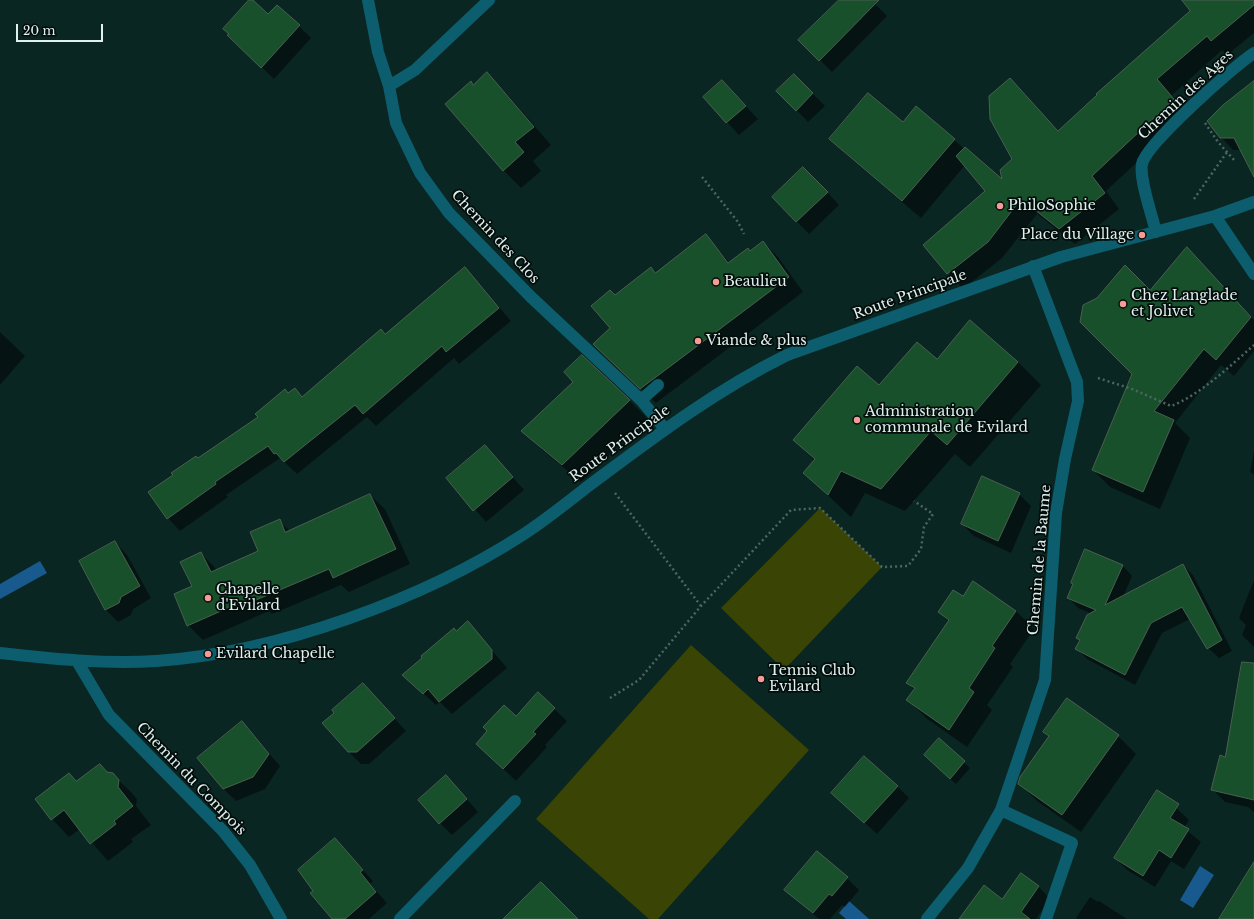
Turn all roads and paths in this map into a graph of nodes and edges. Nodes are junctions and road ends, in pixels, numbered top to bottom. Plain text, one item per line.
1 (368, 0) edge
2 (489, 0) edge
3 (1254, 53) edge
4 (389, 86) junction
5 (1203, 120) dead end
6 (1227, 152) junction
7 (1234, 160) dead end
8 (702, 177) dead end
9 (1254, 202) edge
10 (1191, 204) dead end
11 (1215, 216) junction
12 (1156, 232) junction
13 (744, 234) dead end
14 (1033, 266) junction
15 (1254, 274) edge
16 (1254, 345) edge
17 (1077, 382) junction
18 (658, 385) dead end
19 (642, 400) junction
20 (665, 429) junction
21 (613, 489) dead end
22 (914, 501) dead end
23 (701, 606) junction
24 (0, 653) edge
25 (77, 661) junction
26 (610, 698) dead end
27 (515, 801) dead end
28 (1001, 810) junction
29 (281, 919) edge
30 (400, 919) edge
31 (928, 919) edge
32 (1046, 919) edge

1 - 4 street, Chemin des Clos
2 - 4 street
3 - 12 street, Chemin des Ages
4 - 19 street, Chemin des Clos
5 - 6 path
6 - 7 path
6 - 10 path
8 - 13 path
9 - 11 street, Route Principale
11 - 12 street, Route Principale
11 - 15 street
12 - 14 street, Route Principale
14 - 17 street, Chemin de la Baume
14 - 20 street, Route Principale
16 - 17 path
17 - 28 street, Chemin de la Baume
18 - 19 street
19 - 20 street, Chemin des Clos
20 - 25 street, Route Principale
21 - 23 path
22 - 23 path
23 - 26 path
24 - 25 street, Route Principale
25 - 29 street, Chemin du Compois
27 - 30 street
28 - 31 street, Chemin de la Baume
28 - 32 street

